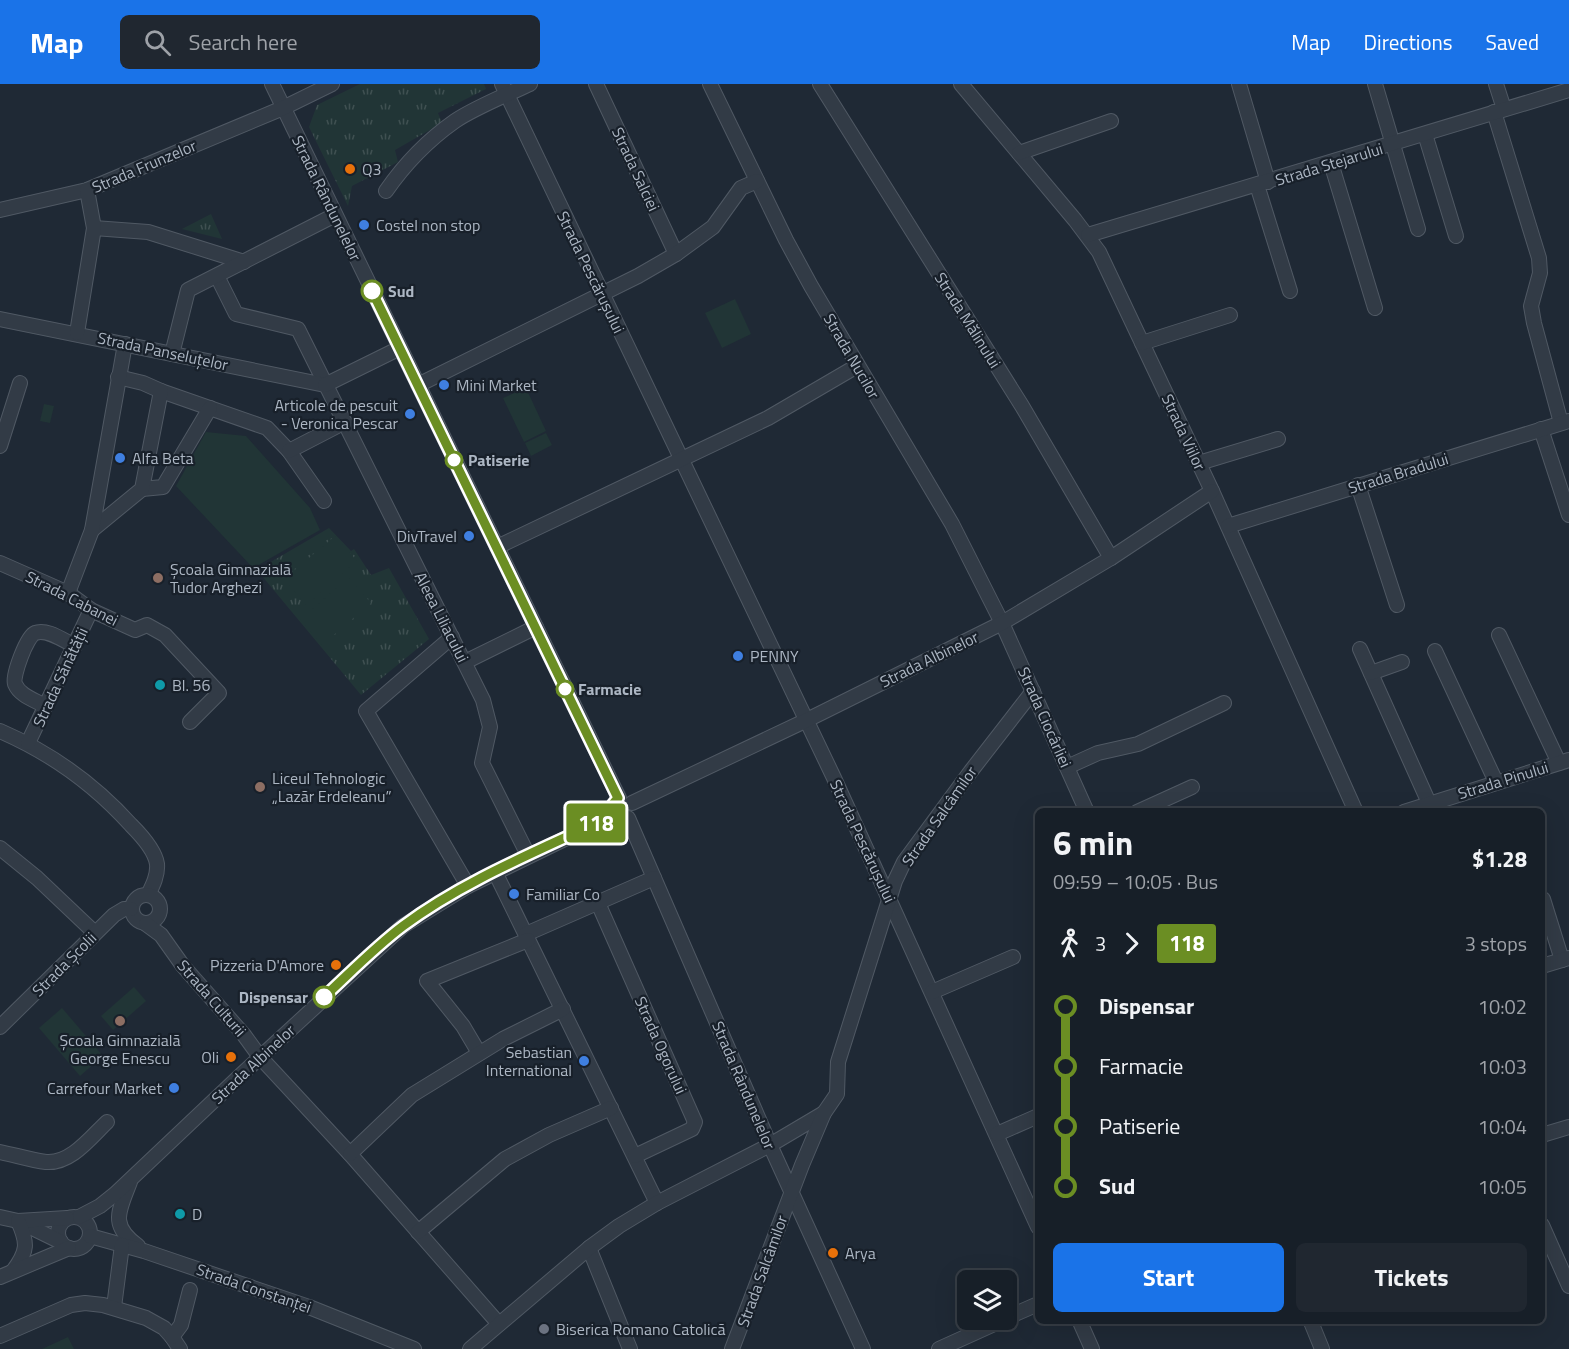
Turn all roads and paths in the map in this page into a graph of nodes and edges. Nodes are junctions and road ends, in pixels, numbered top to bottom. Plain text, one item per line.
1 (272, 84) edge
2 (332, 84) edge
3 (530, 84) edge
4 (596, 84) edge
5 (710, 84) edge
6 (820, 84) edge
7 (961, 84) edge
8 (1239, 84) edge
9 (1375, 84) edge
10 (1496, 84) edge
11 (504, 89) edge
12 (1569, 90) edge
13 (283, 108) junction
14 (1499, 111) junction
15 (1111, 121) dead end
16 (1425, 134) junction
17 (1392, 144) junction
18 (1019, 153) junction
19 (1331, 163) junction
20 (757, 181) junction
21 (1262, 183) junction
22 (87, 190) junction
23 (386, 191) dead end
24 (0, 210) edge
25 (335, 215) junction
26 (94, 228) junction
27 (1418, 229) dead end
28 (1088, 235) junction
29 (1456, 236) dead end
30 (676, 254) junction
31 (244, 262) junction
32 (217, 276) junction
33 (1290, 291) dead end
34 (601, 294) junction
35 (1375, 308) dead end
36 (1230, 315) dead end
37 (0, 319) edge
38 (77, 333) junction
39 (1142, 343) junction
40 (124, 344) junction
41 (400, 348) junction
42 (172, 354) junction
43 (857, 366) junction
44 (118, 377) junction
45 (20, 383) dead end
46 (418, 385) junction
47 (325, 386) junction
48 (161, 391) junction
49 (210, 408) junction
50 (1565, 422) edge
51 (345, 423) junction
52 (1541, 429) junction
53 (1278, 439) dead end
54 (0, 446) edge
55 (289, 451) junction
56 (681, 460) junction
57 (1199, 463) junction
58 (1358, 485) junction
59 (141, 489) junction
60 (1212, 491) junction
61 (324, 501) dead end
62 (1569, 515) edge
63 (1228, 526) junction
64 (92, 530) junction
65 (496, 547) junction
66 (1112, 558) junction
67 (0, 563) edge
68 (68, 593) junction
69 (1397, 605) dead end
70 (92, 610) junction
71 (1002, 623) junction
72 (536, 627) junction
73 (1499, 635) dead end
74 (452, 638) junction
75 (75, 646) junction
76 (1360, 649) dead end
77 (1436, 651) dead end
78 (465, 662) junction
79 (1402, 662) dead end
80 (1371, 673) junction
81 (1033, 691) junction
82 (1224, 703) dead end
83 (45, 706) junction
84 (807, 720) junction
85 (190, 722) dead end
86 (0, 731) edge
87 (28, 743) junction
88 (1564, 761) edge
89 (1067, 767) junction
90 (1496, 782) junction
91 (1192, 787) dead end
92 (618, 798) junction
93 (632, 803) junction
94 (1429, 803) junction
95 (1085, 808) edge
96 (1146, 808) edge
97 (1354, 808) edge
98 (1415, 808) edge
99 (614, 815) junction
100 (628, 818) junction
101 (0, 848) edge
102 (528, 855) junction
103 (495, 872) junction
104 (654, 878) junction
105 (468, 886) junction
106 (148, 895) junction
107 (890, 899) junction
108 (598, 903) junction
109 (1545, 904) edge
110 (131, 909) junction
111 (146, 924) junction
112 (95, 933) junction
113 (527, 937) junction
114 (1013, 957) dead end
115 (1566, 959) edge
116 (1545, 965) edge
117 (932, 992) junction
118 (563, 1009) junction
119 (0, 1027) edge
120 (482, 1051) junction
121 (260, 1057) junction
122 (611, 1108) junction
123 (824, 1113) junction
124 (1035, 1117) edge
125 (107, 1122) dead end
126 (1569, 1127) edge
127 (997, 1134) junction
128 (1545, 1134) edge
129 (770, 1145) junction
130 (0, 1152) edge
131 (350, 1154) junction
132 (635, 1156) junction
133 (131, 1179) junction
134 (791, 1192) junction
135 (115, 1194) junction
136 (657, 1203) junction
137 (0, 1217) edge
138 (68, 1220) junction
139 (1035, 1220) edge
140 (18, 1221) junction
141 (418, 1232) junction
142 (1545, 1232) edge
143 (91, 1233) junction
144 (60, 1243) junction
145 (122, 1245) junction
146 (589, 1248) junction
147 (144, 1251) junction
148 (6, 1274) edge
149 (1569, 1286) edge
150 (190, 1290) dead end
151 (1035, 1305) edge
152 (114, 1307) junction
153 (1017, 1314) edge
154 (499, 1324) junction
155 (1081, 1324) edge
156 (1312, 1324) edge
157 (981, 1330) edge
158 (0, 1336) edge
159 (176, 1343) edge
160 (409, 1348) edge
161 (470, 1349) edge
162 (630, 1349) edge
163 (732, 1349) edge
164 (863, 1349) edge
165 (939, 1349) edge
166 (1092, 1349) edge
167 (1322, 1349) edge

1 - 13 street, Strada Rândunelelor
2 - 13 street, Strada Frunzelor
3 - 11 street
4 - 30 street, Strada Salciei
5 - 20 street, Strada Nucilor
6 - 66 street, Strada Mălinului
7 - 18 street, Strada Viilor
8 - 21 street
9 - 17 street
10 - 14 street
11 - 23 street
11 - 34 street, Strada Pescărușului
12 - 14 street, Strada Stejarului
13 - 22 street, Strada Frunzelor
13 - 25 street, Strada Rândunelelor
14 - 16 street, Strada Stejarului
14 - 50 street
15 - 18 street
16 - 17 street, Strada Stejarului
16 - 29 street
17 - 19 street, Strada Stejarului
17 - 27 street
18 - 28 street, Strada Viilor
19 - 21 street, Strada Stejarului
19 - 35 street
20 - 30 street
20 - 43 street, Strada Nucilor
21 - 28 street, Strada Stejarului
21 - 33 street
22 - 24 street, Strada Frunzelor
22 - 26 street
25 - 31 street
25 - 41 street, Strada Rândunelelor
26 - 31 street
26 - 38 street
28 - 39 street, Strada Viilor
30 - 34 street
31 - 32 street
32 - 42 street
32 - 47 street, Aleea Liliacului
34 - 46 street
34 - 56 street, Strada Pescărușului
36 - 39 street
37 - 38 street, Strada Panseluțelor
38 - 40 street, Strada Panseluțelor
39 - 57 street, Strada Viilor
40 - 42 street, Strada Panseluțelor
40 - 44 street
41 - 46 street, Strada Rândunelelor
41 - 47 street
42 - 47 street, Strada Panseluțelor
43 - 56 street
43 - 71 street, Strada Nucilor
44 - 48 street
44 - 64 street
45 - 54 street
46 - 65 street, Strada Rândunelelor
47 - 51 street, Aleea Liliacului
48 - 49 street
48 - 59 street
49 - 55 street
49 - 59 street
50 - 52 street, Strada Bradului
51 - 55 street
51 - 74 street, Aleea Liliacului
52 - 58 street, Strada Bradului
52 - 62 street
53 - 57 street
55 - 61 street
56 - 65 street
56 - 84 street, Strada Pescărușului
57 - 60 street, Strada Viilor
58 - 63 street, Strada Bradului
58 - 69 street
59 - 64 street
60 - 63 street, Strada Viilor
60 - 66 street, Strada Albinelor
63 - 97 street, Strada Viilor
64 - 68 street
65 - 72 street, Strada Rândunelelor
66 - 71 street, Strada Albinelor
67 - 68 street, Strada Cabanei
68 - 70 street, Strada Cabanei
70 - 75 street, Strada Sănătății
70 - 85 street, Strada Cabanei
71 - 81 street, Strada Ciocârliei
71 - 84 street, Strada Albinelor
72 - 78 street
72 - 92 street, Strada Rândunelelor
73 - 88 street
74 - 78 street, Aleea Liliacului
74 - 105 street
75 - 83 street, Strada Sănătății
75 - 83 street
76 - 80 street
77 - 90 street
78 - 102 street, Aleea Liliacului
79 - 80 street
80 - 94 street
81 - 89 street, Strada Ciocârliei
81 - 107 street, Strada Salcâmilor
82 - 89 street
83 - 87 street, Strada Sănătății
84 - 93 street, Strada Albinelor
84 - 107 street, Strada Pescărușului
86 - 87 street, Strada Sănătății
87 - 106 street, Strada Sănătății
88 - 90 street, Strada Pinului
89 - 95 street, Strada Ciocârliei
90 - 94 street, Strada Pinului
91 - 96 street
92 - 93 street
92 - 99 street
93 - 100 street
94 - 98 street, Strada Pinului
99 - 100 street
99 - 102 street, Strada Albinelor
100 - 104 street, Strada Rândunelelor
101 - 112 street
102 - 103 street, Strada Albinelor
103 - 105 street, Strada Albinelor
103 - 113 street
104 - 108 street
104 - 129 street, Strada Rândunelelor
105 - 121 street, Strada Albinelor
106 - 110 street
106 - 111 street
107 - 117 street, Strada Pescărușului
107 - 123 street, Strada Salcâmilor
108 - 113 street
108 - 132 street, Strada Ogorului
109 - 115 street
110 - 111 street
110 - 112 street, Strada Școlii
111 - 121 street, Strada Culturii
112 - 119 street, Strada Școlii
113 - 118 street
113 - 120 street
114 - 117 street
115 - 116 street
117 - 127 street, Strada Pescărușului
118 - 120 street
118 - 122 street
120 - 131 street
121 - 131 street, Strada Culturii
121 - 133 street, Strada Albinelor
122 - 132 street
122 - 141 street
123 - 129 street
123 - 134 street, Strada Salcâmilor
124 - 127 street
125 - 130 street
126 - 128 street
127 - 139 street, Strada Pescărușului
129 - 134 street, Strada Rândunelelor
129 - 136 street
131 - 141 street, Strada Culturii
132 - 136 street
133 - 135 street, Strada Albinelor
133 - 147 street
134 - 163 street, Strada Salcâmilor
134 - 164 street, Strada Rândunelelor
135 - 138 street, Strada Albinelor
135 - 143 street, Strada Albinelor
136 - 146 street
137 - 140 street
138 - 140 street
138 - 143 street
138 - 144 street
140 - 144 street
140 - 148 street
141 - 154 street, Strada Culturii
142 - 149 street
143 - 144 street
143 - 145 street, Strada Constanței
144 - 148 street
144 - 148 street
145 - 147 street, Strada Constanței
145 - 152 street
146 - 154 street
146 - 162 street
147 - 160 street, Strada Constanței
150 - 159 street
151 - 153 street
152 - 158 street
152 - 159 street
154 - 161 street
155 - 166 street
156 - 167 street
157 - 165 street

